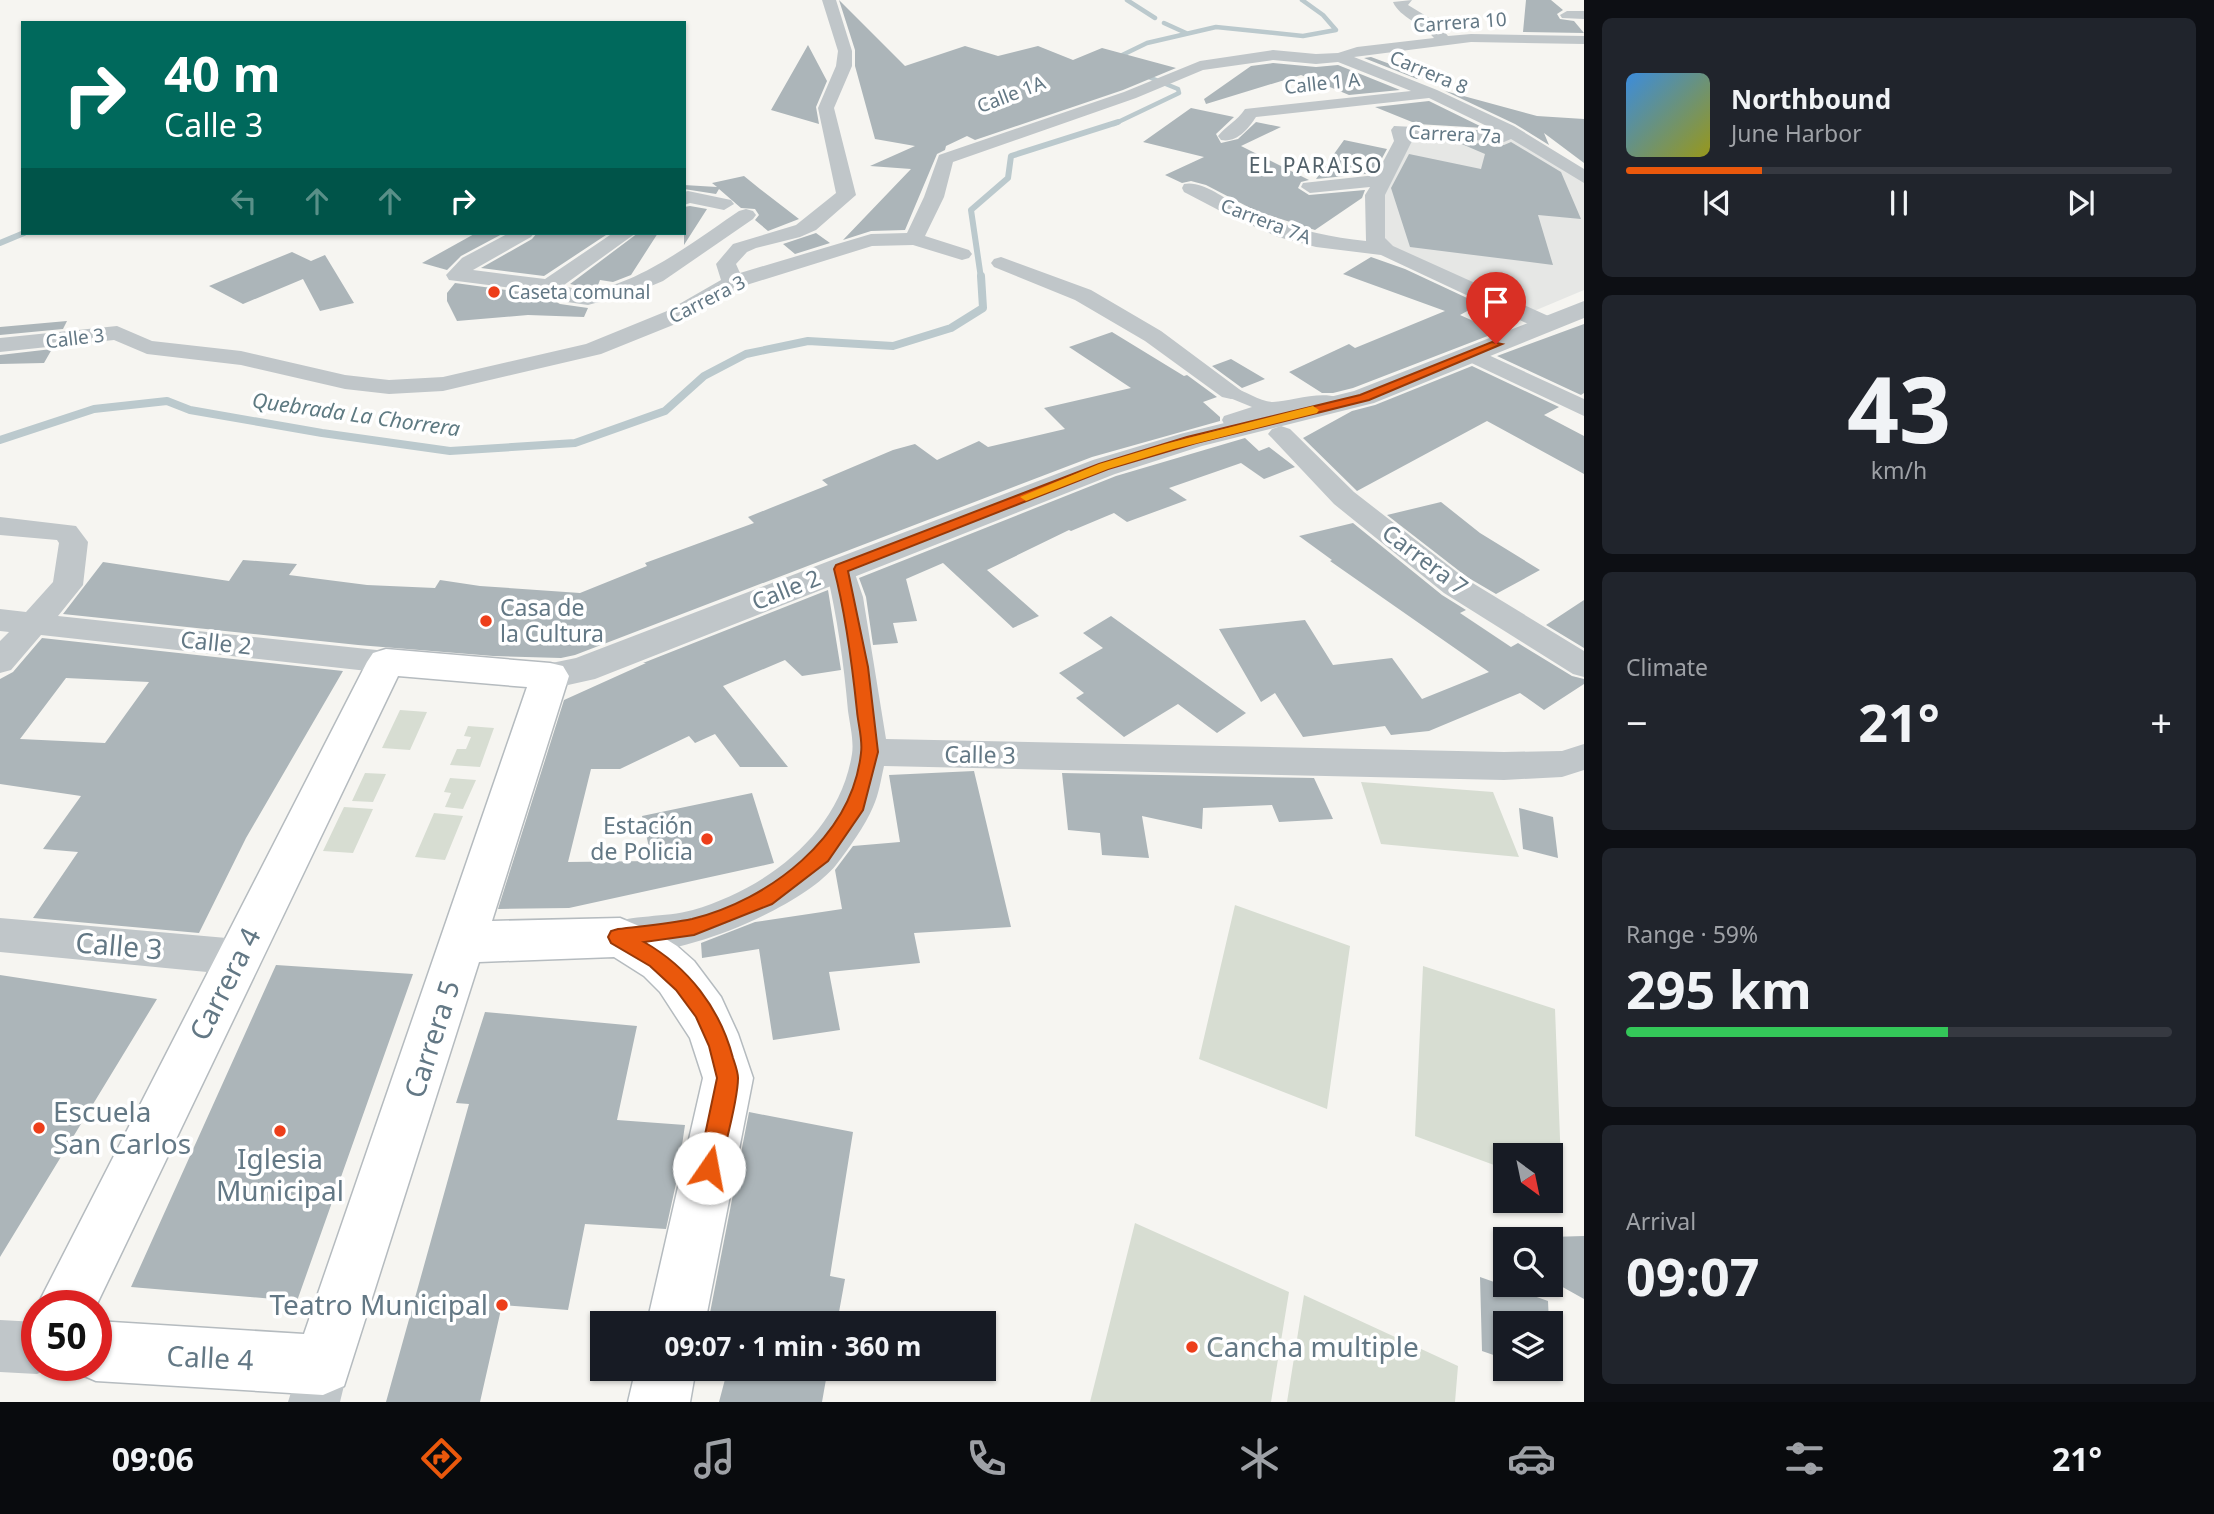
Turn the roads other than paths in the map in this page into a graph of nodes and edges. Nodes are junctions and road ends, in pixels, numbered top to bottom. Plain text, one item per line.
1 (829, 0) edge
2 (1405, 0) edge
3 (1567, 15) dead end
4 (1584, 17) edge
5 (1443, 40) junction
6 (1584, 40) edge
7 (1340, 57) junction
8 (1432, 93) junction
9 (983, 127) dead end
10 (1227, 136) dead end
11 (1524, 139) junction
12 (945, 159) junction
13 (1584, 177) edge
14 (1381, 181) junction
15 (1310, 187) dead end
16 (1191, 188) dead end
17 (686, 198) edge
18 (724, 204) dead end
19 (746, 215) dead end
20 (520, 235) edge
21 (623, 235) edge
22 (914, 239) junction
23 (1385, 250) junction
24 (962, 254) dead end
25 (1001, 263) dead end
26 (730, 266) junction
27 (549, 286) junction
28 (588, 298) junction
29 (1584, 309) edge
30 (1547, 324) junction
31 (0, 345) edge
32 (147, 347) joint
33 (1471, 354) junction
34 (1231, 392) joint
35 (1339, 404) junction
36 (1584, 408) edge
37 (1231, 420) dead end
38 (1275, 421) junction
39 (0, 526) edge
40 (841, 569) junction
41 (0, 620) edge
42 (36, 623) junction
43 (0, 662) edge
44 (386, 662) junction
45 (1584, 666) edge
46 (550, 676) junction
47 (870, 752) junction
48 (1584, 757) edge
49 (0, 935) edge
50 (618, 937) junction
51 (464, 942) junction
52 (238, 957) junction
53 (74, 1290) edge
54 (679, 1311) edge
55 (0, 1346) edge
56 (21, 1347) edge
57 (112, 1353) edge
58 (663, 1381) edge
59 (318, 1384) edge
60 (659, 1402) edge

1 - 26 street
2 - 5 street
3 - 4 street
5 - 6 street, Carrera 10
5 - 7 street, Carrera 10
7 - 8 street, Carrera 8
7 - 12 street, Carrera 8
8 - 10 street, Calle 1 A
8 - 11 street, Carrera 8
9 - 12 street, Calle 1A
11 - 13 street, Carrera 8
11 - 14 street, Carrera 7a
12 - 22 street
14 - 15 street
14 - 23 street, Carrera 7a
16 - 23 street, Carrera 7A
17 - 18 street
19 - 28 street
20 - 27 street
21 - 27 street
22 - 24 street
22 - 26 street, Carrera 3
23 - 30 street
25 - 34 street
26 - 28 street
26 - 32 street, Carrera 3
27 - 28 street
29 - 30 street, Calle 2
30 - 33 street, Calle 2
31 - 32 street, Calle 3
33 - 35 street, Calle 2
33 - 36 street
34 - 38 street
35 - 38 street
35 - 40 street, Calle 2
37 - 38 street
38 - 45 street, Carrera 7
39 - 42 street
40 - 46 street, Calle 2
40 - 47 street
41 - 42 street, Calle 2
42 - 43 street
42 - 44 street, Calle 2
44 - 46 main road, Calle 2
44 - 52 main road, Carrera 4
46 - 51 main road, Carrera 5
47 - 48 street, Calle 3
47 - 50 street
49 - 52 street, Calle 3
50 - 51 main road
50 - 54 main road
51 - 59 main road, Carrera 5
52 - 53 main road, Carrera 4
55 - 56 street
57 - 59 main road, Calle 4
58 - 60 main road

